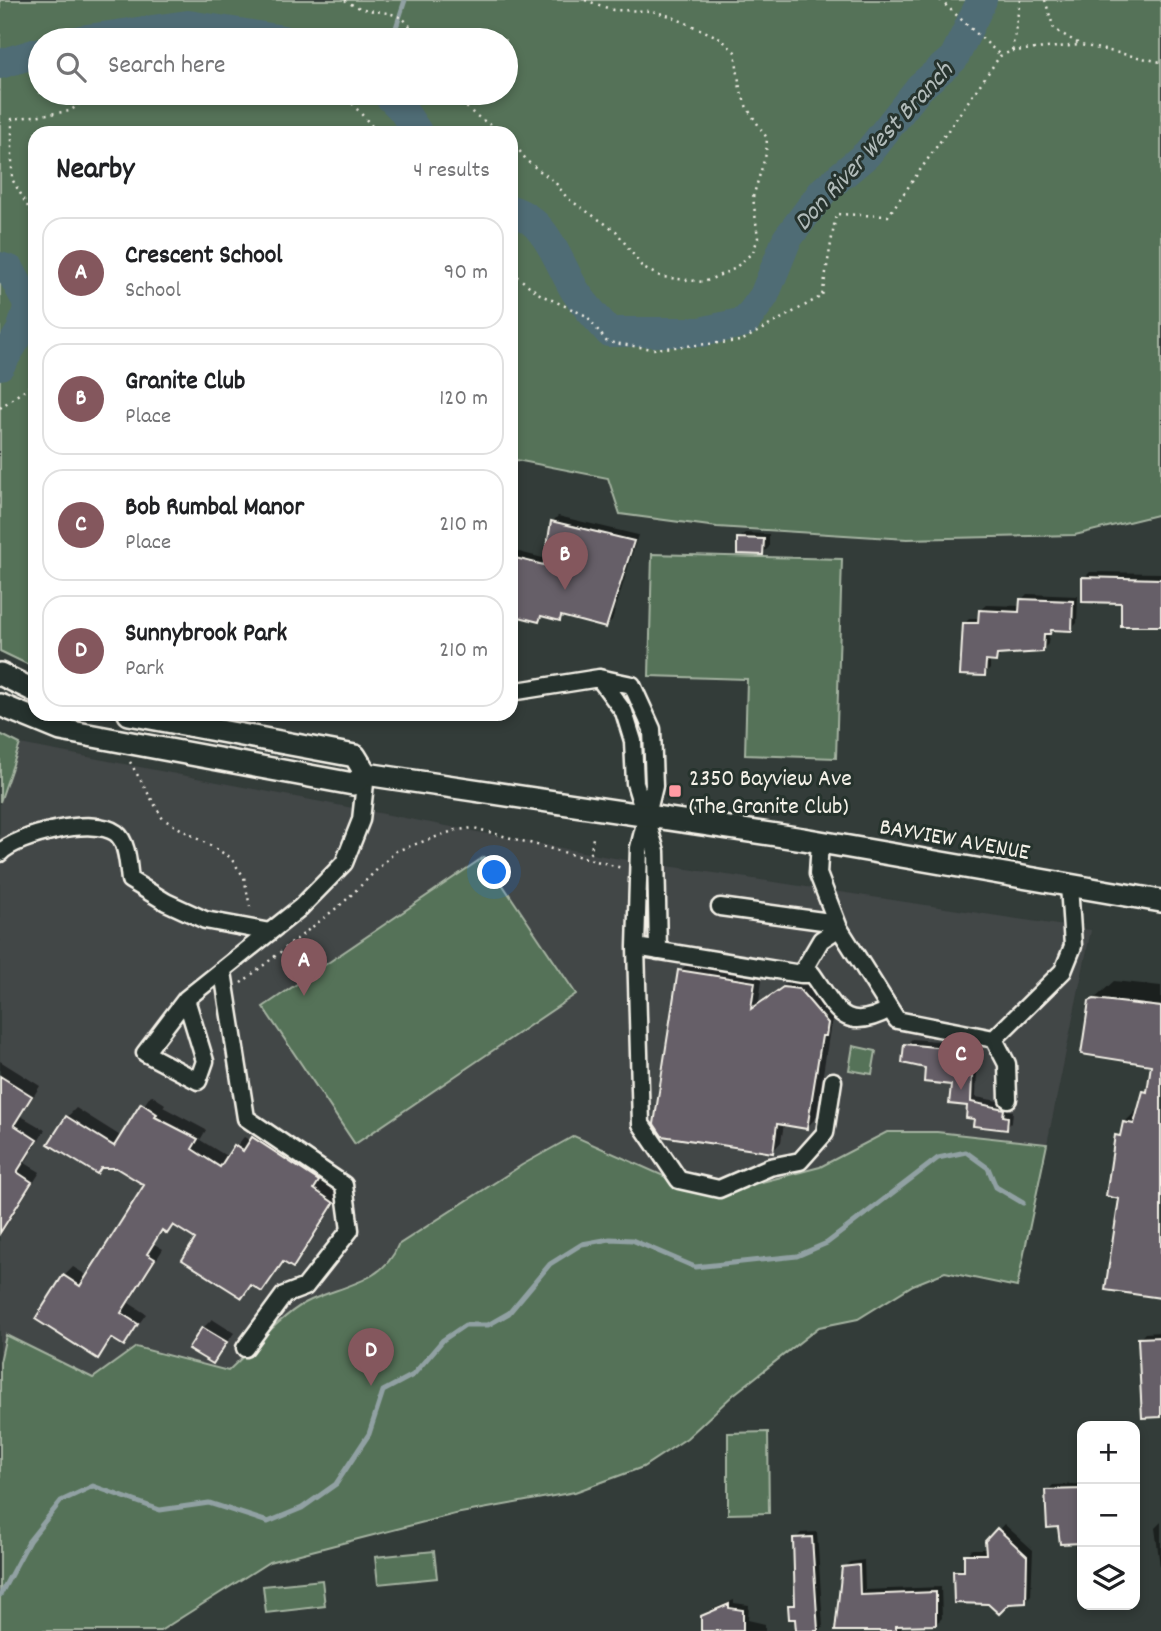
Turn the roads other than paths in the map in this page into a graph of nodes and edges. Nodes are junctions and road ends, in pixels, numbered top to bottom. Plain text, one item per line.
1 (1, 675) edge
2 (599, 678) junction
3 (28, 688) edge
4 (518, 691) edge
5 (0, 705) edge
6 (28, 716) edge
7 (39, 721) edge
8 (167, 721) edge
9 (366, 774) junction
10 (646, 816) junction
11 (820, 842) junction
12 (0, 853) edge
13 (1069, 885) junction
14 (1161, 901) edge
15 (720, 907) dead end
16 (838, 925) junction
17 (270, 932) junction
18 (636, 947) junction
19 (657, 951) junction
20 (223, 972) junction
21 (801, 974) junction
22 (186, 999) junction
23 (890, 1009) junction
24 (994, 1039) junction
25 (833, 1081) dead end
26 (1008, 1099) dead end
27 (245, 1348) dead end

1 - 3 main road
2 - 4 lane
2 - 10 lane
2 - 10 lane
5 - 6 main road, BAYVIEW AVENUE
7 - 9 main road, BAYVIEW AVENUE
8 - 9 main road
9 - 10 main road, BAYVIEW AVENUE
9 - 17 lane
10 - 11 main road, BAYVIEW AVENUE
10 - 18 lane
10 - 19 lane
11 - 13 main road, BAYVIEW AVENUE
11 - 16 lane
12 - 17 lane
13 - 14 main road, BAYVIEW AVENUE
13 - 24 lane
15 - 16 lane
16 - 21 lane
16 - 23 lane
17 - 20 lane
18 - 19 lane
18 - 25 lane
19 - 21 lane
20 - 22 lane
20 - 27 lane
21 - 23 lane
22 - 22 lane
23 - 24 lane
24 - 26 lane

